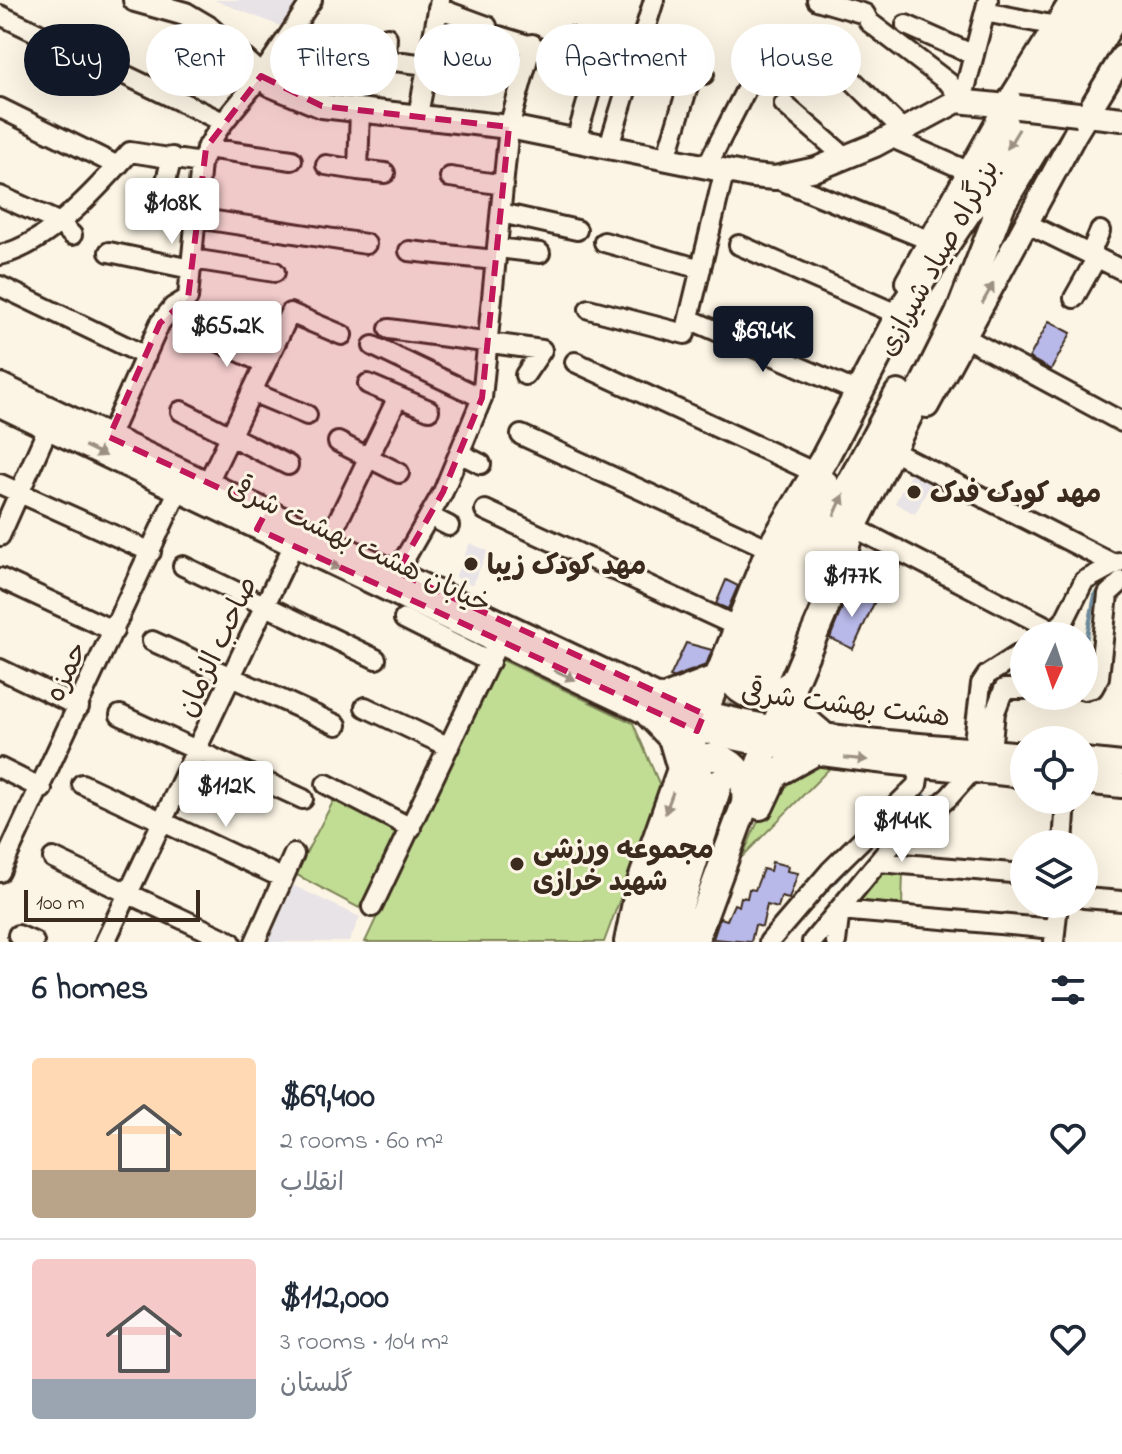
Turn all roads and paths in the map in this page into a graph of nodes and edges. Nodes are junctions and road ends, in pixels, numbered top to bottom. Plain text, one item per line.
1 (135, 0) edge
2 (312, 0) edge
3 (654, 0) edge
4 (817, 0) edge
5 (1072, 0) edge
6 (1097, 0) edge
7 (439, 4) edge
8 (1122, 4) edge
9 (987, 6) edge
10 (868, 7) edge
11 (0, 15) edge
12 (435, 24) edge
13 (647, 24) edge
14 (906, 25) dead end
15 (1056, 26) junction
16 (532, 44) junction
17 (536, 46) edge
18 (974, 55) junction
19 (1122, 57) edge
20 (261, 76) junction
21 (1108, 81) junction
22 (861, 94) edge
23 (318, 96) edge
24 (421, 96) edge
25 (589, 96) edge
26 (625, 96) edge
27 (689, 96) edge
28 (746, 96) edge
29 (962, 101) junction
30 (315, 104) junction
31 (784, 104) dead end
32 (1122, 105) edge
33 (1012, 106) junction
34 (0, 108) edge
35 (360, 110) junction
36 (1082, 114) junction
37 (418, 115) junction
38 (1122, 119) edge
39 (221, 121) junction
40 (509, 127) junction
41 (896, 133) junction
42 (576, 140) junction
43 (609, 146) junction
44 (204, 155) junction
45 (172, 157) junction
46 (845, 157) junction
47 (666, 158) junction
48 (292, 160) dead end
49 (326, 165) dead end
50 (118, 166) junction
51 (716, 168) junction
52 (358, 170) junction
53 (385, 173) dead end
54 (450, 177) dead end
55 (775, 178) junction
56 (504, 185) junction
57 (986, 187) junction
58 (0, 196) edge
59 (161, 201) dead end
60 (501, 213) junction
61 (196, 218) junction
62 (1026, 223) junction
63 (65, 228) junction
64 (577, 230) dead end
65 (1100, 231) dead end
66 (931, 241) junction
67 (604, 242) dead end
68 (366, 244) dead end
69 (739, 245) dead end
70 (409, 251) dead end
71 (109, 252) dead end
72 (540, 253) dead end
73 (496, 254) junction
74 (0, 255) edge
75 (1093, 256) junction
76 (191, 264) junction
77 (701, 269) junction
78 (1122, 270) edge
79 (275, 272) dead end
80 (0, 286) edge
81 (1074, 298) dead end
82 (589, 309) dead end
83 (890, 311) junction
84 (689, 319) junction
85 (389, 329) dead end
86 (342, 335) dead end
87 (207, 336) dead end
88 (964, 337) junction
89 (487, 341) junction
90 (373, 346) dead end
91 (146, 356) junction
92 (575, 362) dead end
93 (265, 364) junction
94 (525, 375) dead end
95 (368, 384) dead end
96 (0, 385) edge
97 (853, 390) junction
98 (252, 392) junction
99 (398, 397) junction
100 (482, 398) junction
101 (0, 405) edge
102 (429, 410) dead end
103 (181, 411) dead end
104 (307, 415) dead end
105 (1122, 422) edge
106 (48, 428) junction
107 (521, 435) dead end
108 (230, 436) junction
109 (109, 437) junction
110 (338, 442) dead end
111 (438, 452) dead end
112 (900, 455) junction
113 (369, 457) junction
114 (457, 457) junction
115 (481, 464) dead end
116 (288, 465) dead end
117 (807, 469) junction
118 (399, 473) dead end
119 (208, 482) junction
120 (0, 484) edge
121 (178, 491) junction
122 (19, 493) junction
123 (485, 510) dead end
124 (422, 517) junction
125 (262, 520) junction
126 (449, 526) dead end
127 (863, 532) junction
128 (0, 536) edge
129 (329, 539) junction
130 (293, 546) junction
131 (770, 549) junction
132 (897, 549) junction
133 (151, 552) junction
134 (183, 566) dead end
135 (1119, 569) edge
136 (397, 572) junction
137 (842, 573) junction
138 (0, 578) edge
139 (266, 605) junction
140 (824, 611) junction
141 (404, 619) dead end
142 (1031, 622) edge
143 (1063, 622) edge
144 (738, 627) junction
145 (114, 631) junction
146 (152, 641) dead end
147 (494, 652) junction
148 (376, 659) dead end
149 (1010, 660) edge
150 (0, 669) edge
151 (737, 672) junction
152 (232, 677) junction
153 (1098, 679) edge
154 (792, 682) junction
155 (1010, 689) edge
156 (656, 706) junction
157 (79, 707) junction
158 (365, 707) dead end
159 (120, 715) dead end
160 (700, 722) junction
161 (337, 725) dead end
162 (770, 737) junction
163 (815, 744) junction
164 (449, 747) junction
165 (197, 751) junction
166 (1010, 755) edge
167 (979, 757) junction
168 (1098, 761) edge
169 (1122, 764) edge
170 (920, 765) junction
171 (0, 768) edge
172 (1010, 770) edge
173 (700, 776) junction
174 (1098, 783) edge
175 (82, 784) dead end
176 (326, 784) dead end
177 (1122, 786) edge
178 (42, 789) junction
179 (303, 799) dead end
180 (745, 803) junction
181 (163, 823) junction
182 (411, 828) junction
183 (294, 854) dead end
184 (725, 856) junction
185 (53, 858) dead end
186 (879, 862) junction
187 (2, 865) edge
188 (272, 873) dead end
189 (1010, 873) edge
190 (128, 894) junction
191 (1098, 899) edge
192 (1122, 901) edge
193 (372, 907) dead end
194 (840, 910) junction
195 (1058, 918) edge
196 (696, 938) edge
197 (1057, 938) edge
198 (105, 942) edge
199 (231, 942) edge
200 (255, 942) edge
201 (626, 942) edge
202 (644, 942) edge
203 (668, 942) edge
204 (769, 942) edge
205 (812, 942) edge
206 (836, 942) edge

1 - 20 main road
2 - 20 street
3 - 13 street
4 - 10 street
5 - 15 main road
6 -> 57 highway, بزرگراه صیاد شیرازی
7 - 12 street
7 - 16 street
8 - 57 highway, بزرگراه صیاد شیرازی
9 - 15 street
9 - 18 street
10 - 29 street
11 - 39 street
14 - 18 street
15 - 33 main road
16 - 17 street
16 - 40 street
18 - 29 street
19 - 21 main road
20 - 30 main road
20 - 39 street
21 - 32 main road
21 - 36 main road
22 - 41 street
23 - 30 street
24 - 37 street
25 - 42 street
26 - 43 street
27 - 47 street
28 - 51 street
29 - 33 main road
29 - 41 main road
30 - 35 main road
31 - 46 street
33 - 36 main road, bridge
33 - 57 main road
34 - 50 street
35 - 37 main road
35 - 52 street
36 - 38 main road
36 - 62 main road
37 - 40 main road
39 - 44 street
40 - 42 main road
40 - 56 street
41 - 46 main road
41 - 57 street
42 - 43 main road
43 - 47 main road
44 - 45 street
44 - 48 street
44 - 61 street
45 - 50 street
45 - 59 street
46 - 55 main road
47 - 51 main road
49 - 52 street
50 - 63 street
51 - 55 main road
51 - 77 street
52 - 53 street
54 - 56 street
55 - 66 street
56 - 60 street
57 - 66 main road
57 - 131 highway
140 -> 57 highway
57 - 151 highway, بزرگراه صیاد شیرازی
58 - 63 street
60 - 64 street
60 - 73 street
61 - 68 street
61 - 76 street
62 - 75 street
88 -> 62 main road
63 - 74 street
65 - 75 street
66 - 83 main road
67 - 77 street
69 - 83 street
70 - 73 street
71 - 76 street
72 - 73 street
73 - 89 street
75 - 78 street
75 - 81 street
76 - 79 street
76 - 91 street
77 - 84 street
80 - 91 street
82 - 84 street
83 - 97 main road
84 - 97 street
85 - 89 street
86 - 93 street
87 - 93 street
88 - 105 street
88 - 112 main road
89 - 94 street
89 - 100 street
90 - 100 street
91 - 109 street
92 - 117 street
93 - 98 street
95 - 99 street
96 - 109 main road, خیابان هشت بهشت شرقی
97 - 117 main road
98 - 104 street
98 - 108 street
99 - 102 street
99 - 113 street
100 - 114 street
101 - 106 main road, خیابان هشت بهشت شرقی
103 - 108 street
106 -> 121 main road, خیابان هشت بهشت شرقی
106 - 122 street
107 - 131 street
108 - 116 street
108 - 119 street
109 - 119 main road, خیابان هشت بهشت شرقی
110 - 113 street
111 - 114 street
112 - 127 main road
112 - 135 street
113 - 118 street
113 - 129 street
114 - 115 street
114 - 124 street
117 - 131 main road
119 - 125 main road, خیابان هشت بهشت شرقی
120 - 122 street
121 - 125 main road, خیابان هشت بهشت شرقی
121 - 133 street, حمزه
122 - 128 street
122 - 133 street
123 - 144 street
124 - 126 street
124 - 136 street
125 - 129 main road, خیابان هشت بهشت شرقی
125 - 130 main road, خیابان هشت بهشت شرقی
127 - 132 street
127 - 137 main road
129 - 136 main road, خیابان هشت بهشت شرقی
130 - 139 street, صاحب الزمان
130 -> 147 main road, خیابان هشت بهشت شرقی
131 - 144 highway
132 - 137 street
132 - 142 street
133 - 145 street, حمزه
134 - 139 street
135 - 143 street
135 - 153 street
136 - 156 main road, خیابان هشت بهشت شرقی
137 - 140 main road
138 - 145 street
139 - 148 street
139 - 152 street, صاحب الزمان
140 - 154 highway
141 - 147 street
144 - 151 highway
145 - 157 street, حمزه
146 - 152 street
147 -> 156 main road, خیابان هشت بهشت شرقی
147 - 164 street
149 - 167 street
150 - 157 street
151 - 154 highway
151 - 156 highway
151 - 160 highway
152 - 161 street
152 - 165 street, صاحب الزمان
154 - 162 highway
154 - 163 highway
155 - 167 street
156 - 160 main road, هشت بهشت شرقی
156 - 173 highway
157 - 178 street, حمزه
158 - 164 street
159 - 165 street
160 - 162 main road, هشت بهشت شرقی
160 - 173 highway
162 - 163 main road, هشت بهشت شرقی
162 - 180 highway
163 - 167 main road, هشت بهشت شرقی
163 -> 170 main road, هشت بهشت شرقی
163 - 184 highway
164 - 182 street
165 - 179 street
165 - 181 street, صاحب الزمان
166 - 167 main road, هشت بهشت شرقی
167 - 170 main road, هشت بهشت شرقی
167 - 172 main road, هشت بهشت شرقی
167 - 186 street
168 - 169 main road
170 - 204 street
171 - 178 street
173 - 180 highway
173 -> 201 highway
173 - 202 highway
173 - 203 highway
174 - 177 main road
175 - 181 street
176 - 182 street
178 - 187 street, حمزه
180 - 184 highway
181 - 188 street
181 - 190 street, صاحب الزمان
182 - 193 street
183 - 200 street
184 - 196 highway
185 - 190 street
186 - 189 street
186 - 194 street
190 - 198 street, صاحب الزمان
190 - 199 street
191 - 192 street
194 - 197 street
194 - 205 street
194 - 206 street
195 - 197 street

